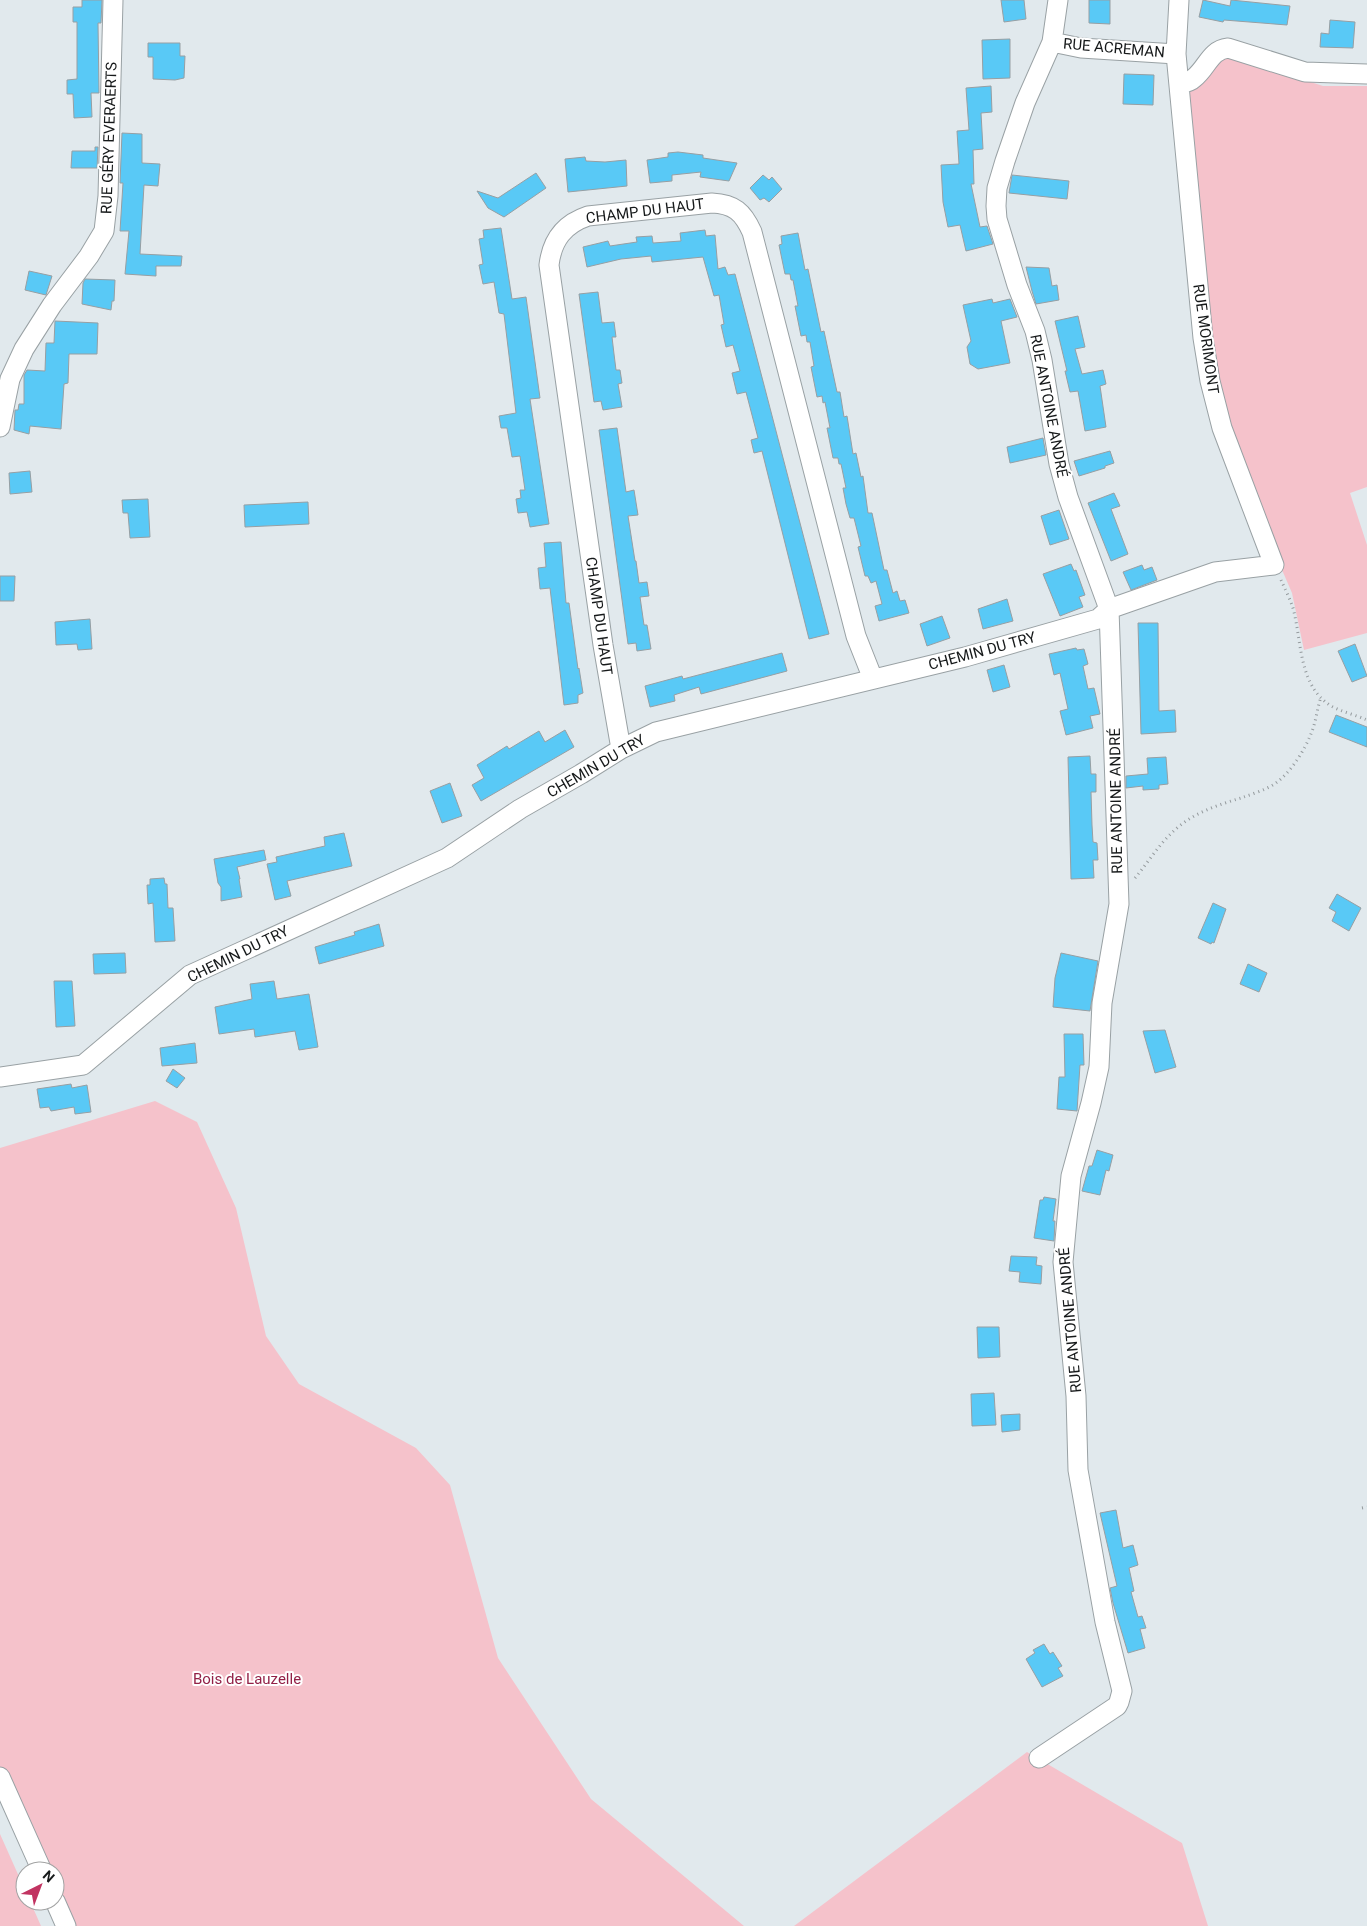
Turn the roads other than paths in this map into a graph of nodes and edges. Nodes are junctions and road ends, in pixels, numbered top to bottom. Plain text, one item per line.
1 (112, 0) edge
2 (1058, 0) edge
3 (1179, 0) edge
4 (1052, 42) junction
5 (1176, 54) junction
6 (1367, 74) edge
7 (1179, 84) junction
8 (0, 426) edge
9 (1274, 565) joint
10 (1110, 609) junction
11 (873, 679) junction
12 (621, 749) junction
13 (0, 1077) edge
14 (1039, 1758) dead end
15 (0, 1777) edge
16 (38, 1861) edge
17 (59, 1911) edge
18 (66, 1926) edge

1 - 8 street, RUE GÉRY EVERAERTS
2 - 4 street, RUE ANTOINE ANDRÉ
3 - 5 street, RUE MORIMONT
4 - 5 street, RUE ACREMAN
4 - 10 street, RUE ANTOINE ANDRÉ
5 - 7 street, RUE MORIMONT
6 - 7 street
7 - 9 street, RUE MORIMONT
9 - 10 street, CHEMIN DU TRY
10 - 11 street, CHEMIN DU TRY
10 - 14 street, RUE ANTOINE ANDRÉ
11 - 12 street, CHEMIN DU TRY
11 - 12 street, CHAMP DU HAUT
12 - 13 street, CHEMIN DU TRY
15 - 16 street
17 - 18 street

